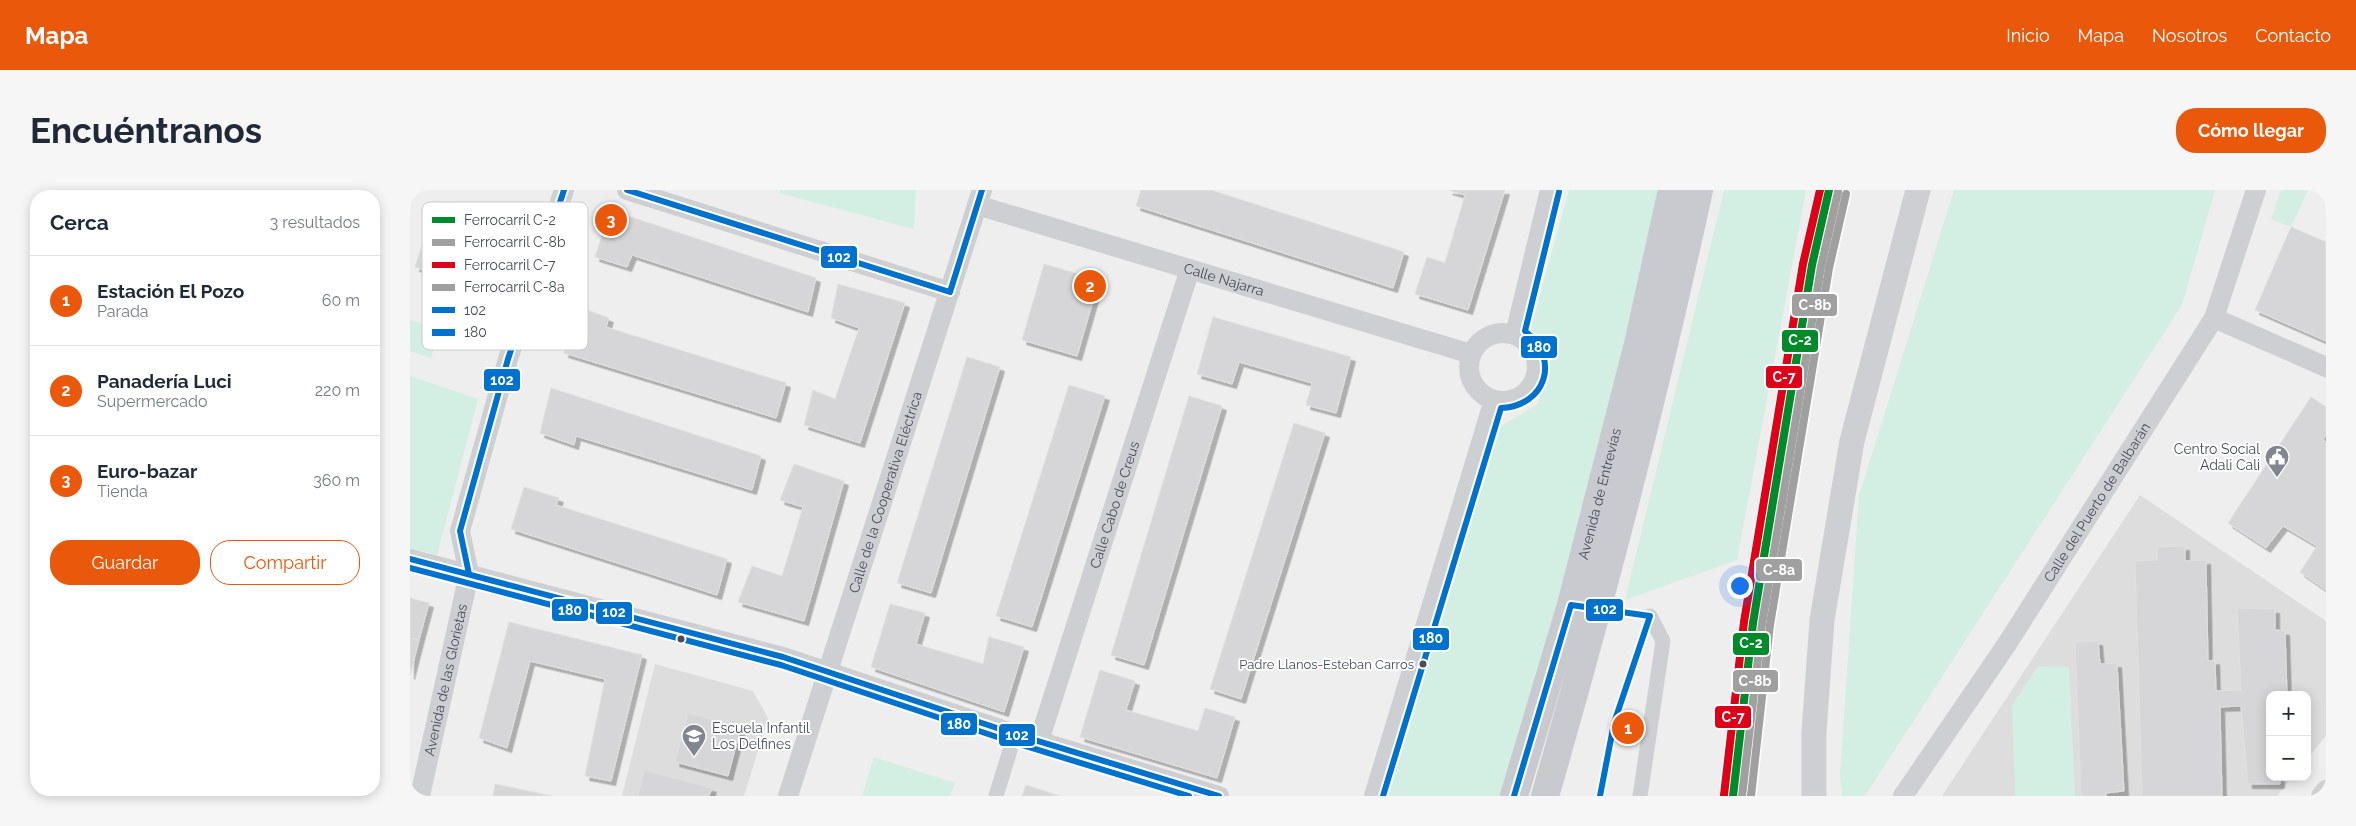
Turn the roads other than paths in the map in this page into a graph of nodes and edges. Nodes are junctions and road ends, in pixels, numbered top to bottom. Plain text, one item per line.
1 (564, 190) edge
2 (627, 190) edge
3 (1550, 190) edge
4 (1672, 190) edge
5 (1699, 190) edge
6 (1918, 190) edge
7 (2256, 190) edge
8 (979, 197) edge
9 (560, 202) edge
10 (1190, 270) junction
11 (950, 292) junction
12 (2214, 318) junction
13 (1515, 334) junction
14 (511, 350) edge
15 (1471, 354) junction
16 (2326, 367) edge
17 (1494, 400) junction
18 (410, 559) edge
19 (469, 574) junction
20 (1650, 616) dead end
21 (828, 673) junction
22 (1014, 734) junction
23 (1038, 741) junction
24 (417, 788) edge
25 (2326, 790) edge
26 (788, 796) edge
27 (996, 796) edge
28 (1219, 796) edge
29 (1374, 796) edge
30 (1514, 796) edge
31 (1545, 796) edge
32 (1640, 796) edge
33 (1814, 796) edge
34 (1903, 796) edge
35 (2321, 796) edge

1 - 9 street, Avenida de las Glorietas
2 - 11 street
3 - 13 street
4 - 30 main road, Avenida de Entrevías
5 - 31 main road, Avenida de Entrevías
6 - 33 street
7 - 12 street, Calle del Puerto de Balbarán
8 - 10 street, Calle Najarra
8 - 11 street, Calle de la Cooperativa Eléctrica
10 - 15 street, Calle Najarra
10 - 23 street, Calle Cabo de Creus
11 - 21 street, Calle de la Cooperativa Eléctrica
12 - 16 street
12 - 34 street, Calle del Puerto de Balbarán
13 - 15 street
13 - 17 street
14 - 19 street, Avenida de las Glorietas
15 - 17 street
17 - 29 street
18 - 19 street
19 - 21 street
19 - 24 street, Avenida de las Glorietas
20 - 32 street
21 - 22 street
21 - 26 street, Calle de la Cooperativa Eléctrica
22 - 23 street
22 - 27 street
23 - 28 street
25 - 35 street

